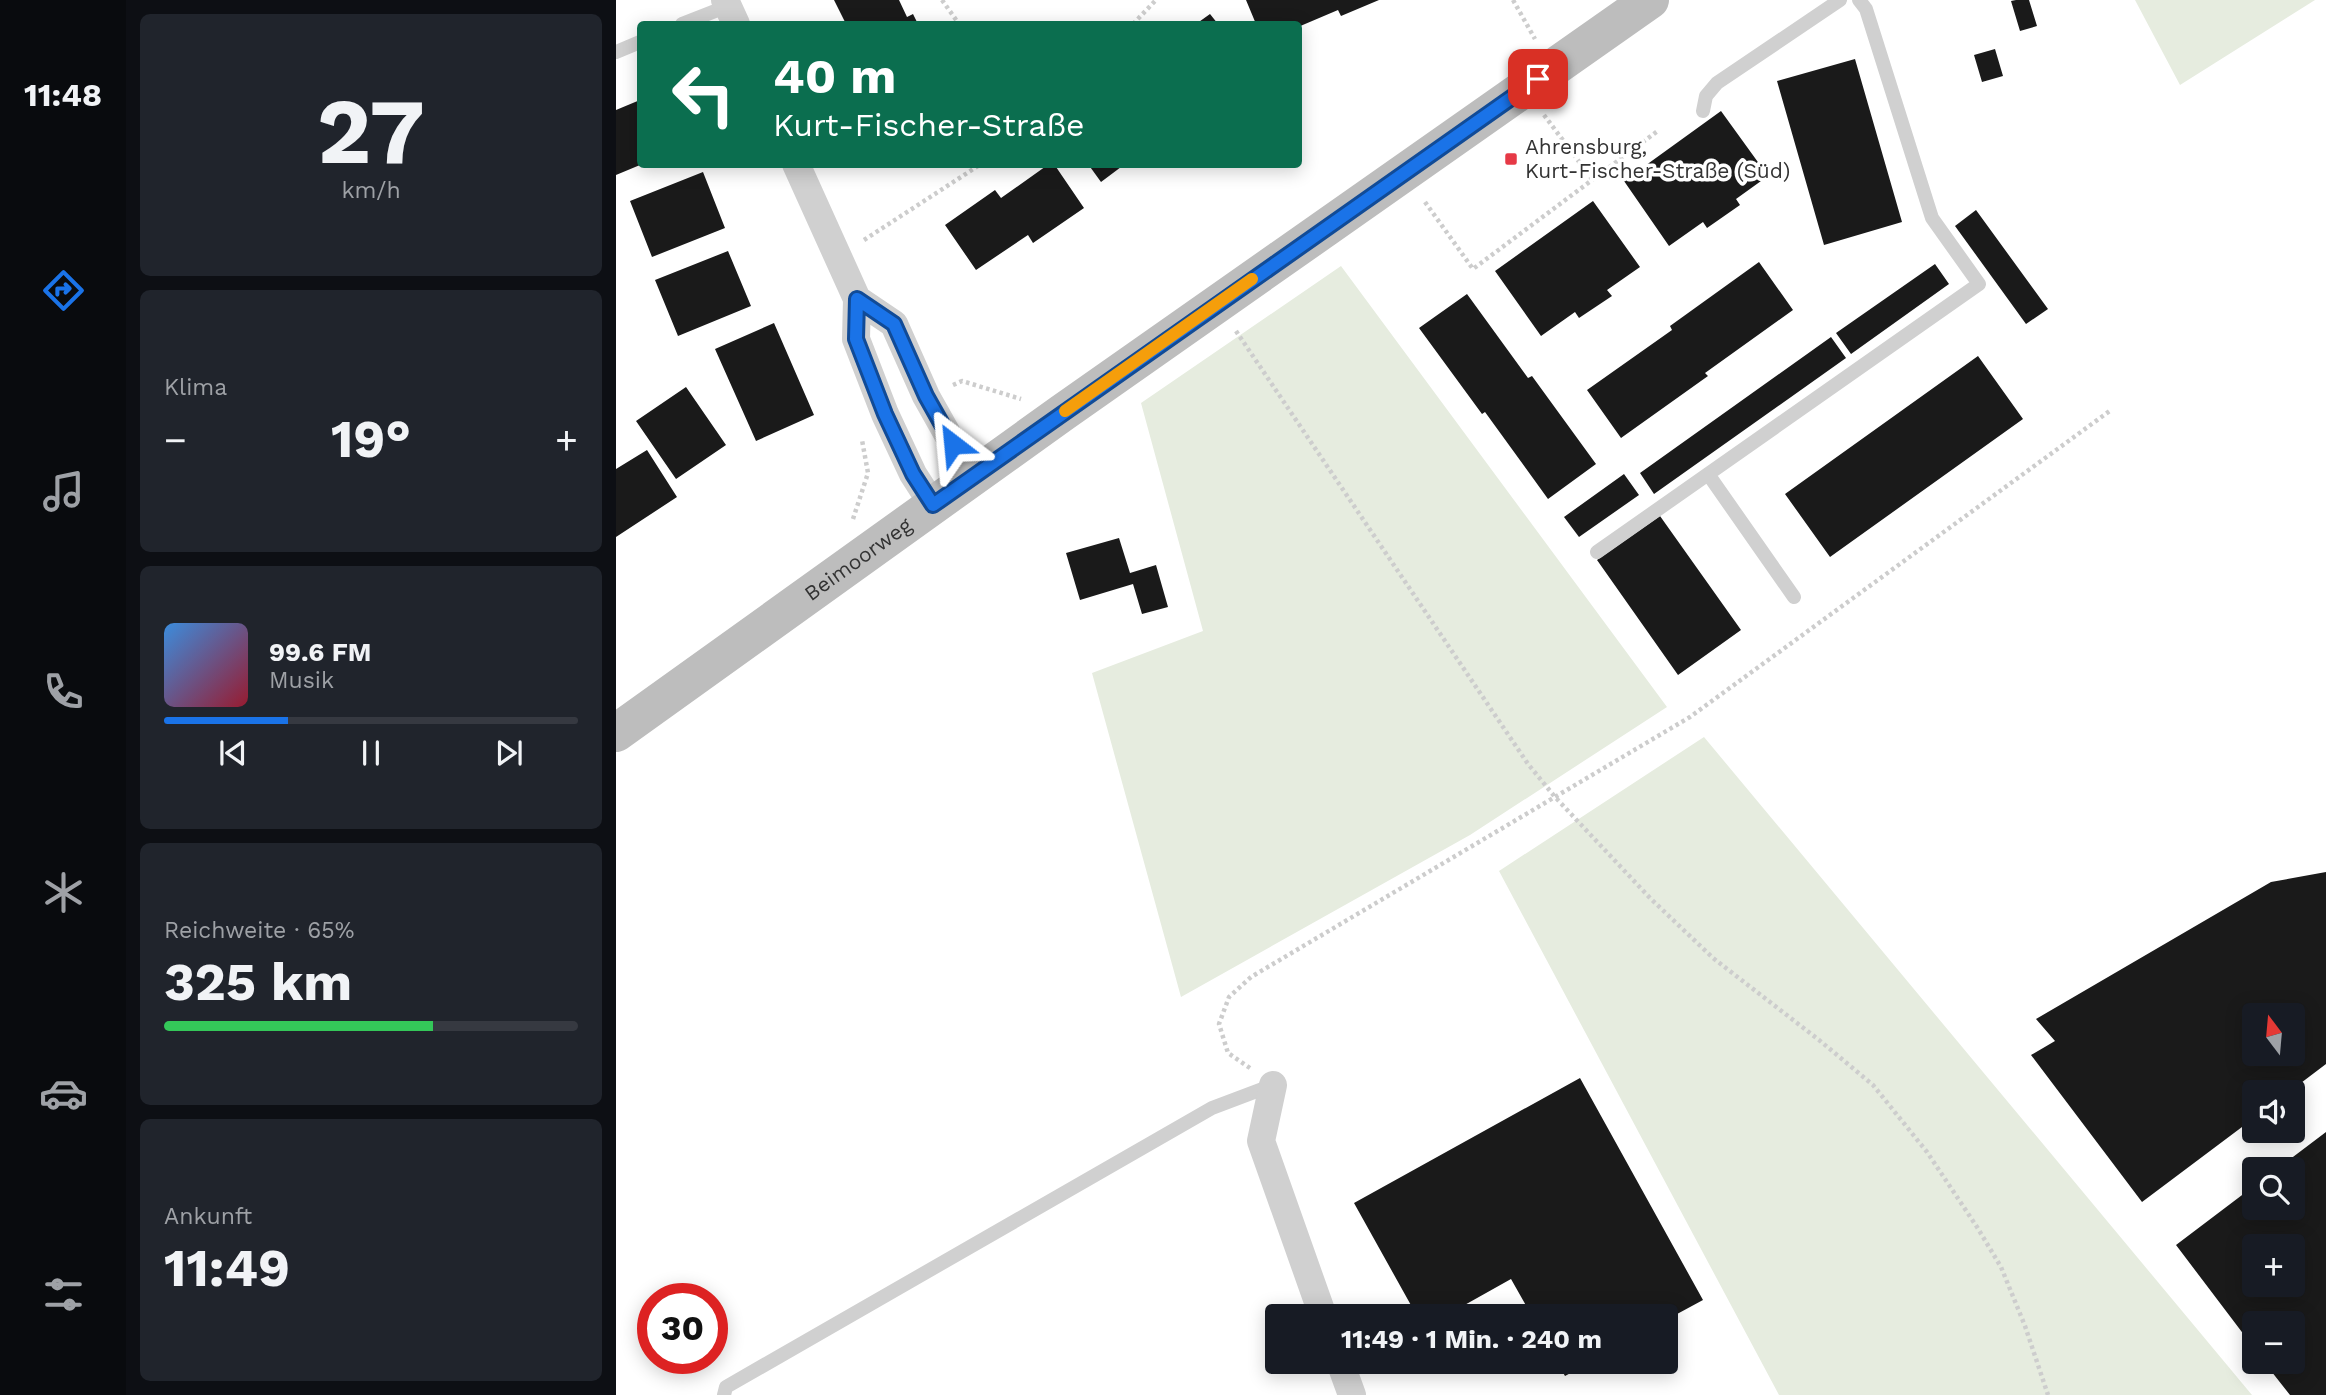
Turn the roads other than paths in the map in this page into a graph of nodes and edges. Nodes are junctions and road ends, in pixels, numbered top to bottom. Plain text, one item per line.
1 (1650, 0) edge
2 (1840, 0) edge
3 (1859, 0) edge
4 (730, 10) edge
5 (692, 21) edge
6 (637, 43) edge
7 (616, 52) edge
8 (1703, 111) dead end
9 (798, 168) edge
10 (857, 299) junction
11 (1708, 474) junction
12 (976, 475) junction
13 (933, 505) junction
14 (1597, 552) dead end
15 (1794, 597) dead end
16 (616, 733) edge
17 (1273, 1085) joint
18 (1319, 1304) edge
19 (1344, 1374) edge
20 (724, 1395) edge
21 (1352, 1395) edge

1 - 12 main road, Beimoorweg
2 - 8 lane
3 - 11 lane
4 - 5 lane
6 - 7 lane
9 - 10 street
10 - 12 street
10 - 13 street
11 - 14 lane
11 - 15 lane
12 - 13 main road, Beimoorweg
13 - 16 main road, Beimoorweg
17 - 18 street
17 - 20 lane
19 - 21 street

